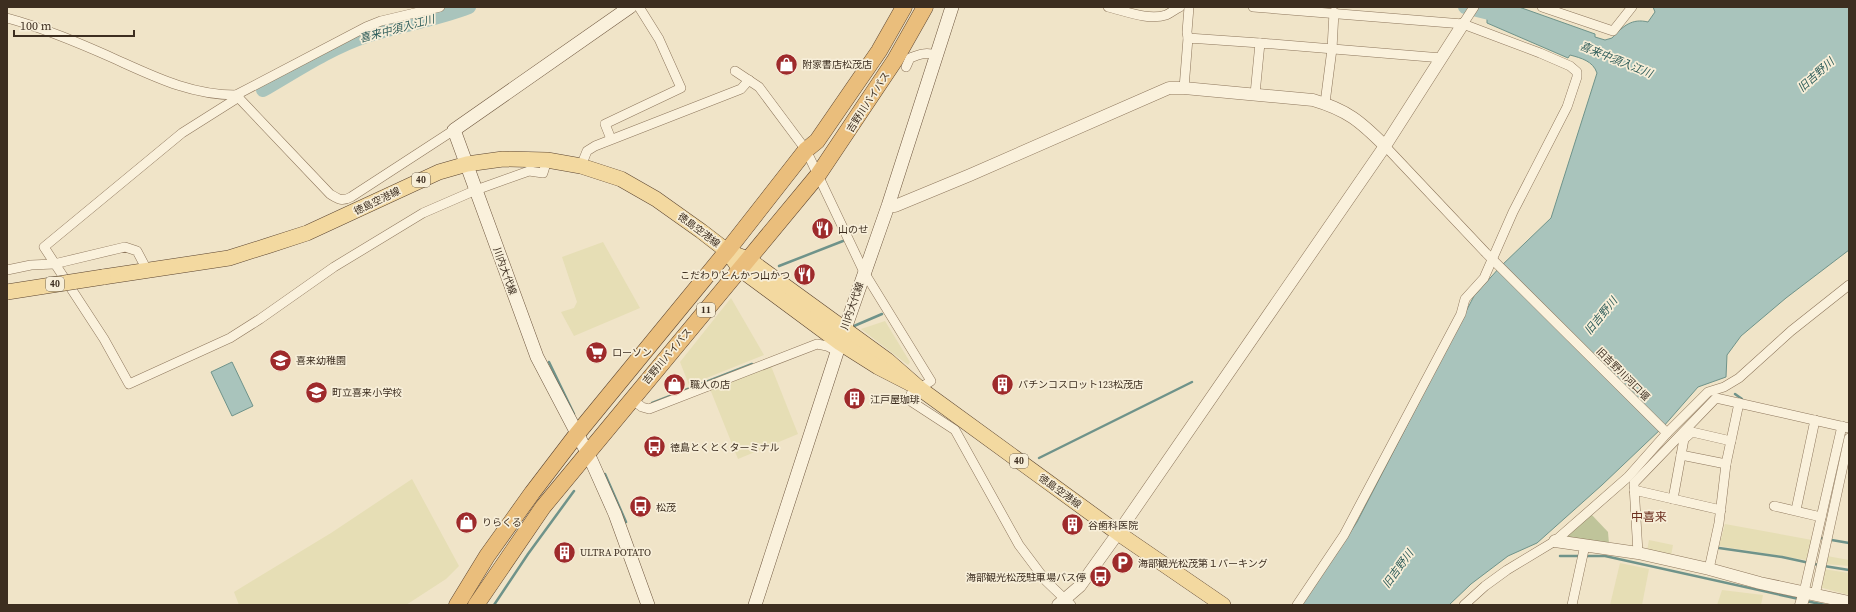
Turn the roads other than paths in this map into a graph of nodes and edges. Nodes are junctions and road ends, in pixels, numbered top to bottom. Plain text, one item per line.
1 (440, 7) edge
2 (630, 7) edge
3 (639, 7) edge
4 (904, 7) edge
5 (924, 7) edge
6 (952, 7) edge
7 (1108, 7) edge
8 (1180, 7) edge
9 (1189, 7) edge
10 (1252, 7) edge
11 (1474, 7) edge
12 (1542, 7) edge
13 (1632, 7) edge
14 (1334, 12) junction
15 (7, 18) edge
16 (1465, 21) junction
17 (1188, 38) junction
18 (1260, 43) junction
19 (1332, 48) junction
20 (936, 55) junction
21 (1442, 58) junction
22 (906, 67) dead end
23 (735, 71) dead end
24 (749, 80) junction
25 (1184, 88) junction
26 (1255, 94) junction
27 (237, 96) junction
28 (1325, 103) junction
29 (454, 130) junction
30 (611, 139) junction
31 (1386, 146) junction
32 (806, 150) junction
33 (548, 160) junction
34 (467, 164) junction
35 (582, 166) junction
36 (818, 176) junction
37 (476, 190) junction
38 (888, 206) junction
39 (727, 251) junction
40 (1496, 261) junction
41 (54, 264) junction
42 (744, 264) junction
43 (7, 270) edge
44 (147, 270) junction
45 (864, 272) junction
46 (1849, 284) edge
47 (7, 292) edge
48 (840, 342) junction
49 (919, 388) junction
50 (631, 399) junction
51 (1739, 403) junction
52 (1815, 420) junction
53 (1845, 427) edge
54 (1666, 432) junction
55 (577, 434) junction
56 (1849, 438) edge
57 (1731, 441) junction
58 (587, 452) junction
59 (1681, 455) junction
60 (1726, 464) junction
61 (1632, 483) junction
62 (1673, 499) junction
63 (1774, 506) dead end
64 (1721, 510) junction
65 (1796, 510) junction
66 (1821, 516) junction
67 (1118, 533) junction
68 (1555, 541) junction
69 (1585, 545) junction
70 (1638, 553) junction
71 (1709, 569) junction
72 (1808, 593) junction
73 (1849, 602) edge
74 (1065, 603) edge
75 (457, 605) edge
76 (476, 605) edge
77 (648, 605) edge
78 (755, 605) edge
79 (1223, 605) edge
80 (1297, 605) edge
81 (1464, 605) edge
82 (1572, 605) edge
83 (1801, 605) edge

1 - 27 street
2 - 29 main road
3 - 30 street
4 - 32 highway, 吉野川バイパス / 11
5 - 36 highway, 吉野川バイパス / 11
6 - 20 main road, 川内大代線
7 - 8 street
9 - 17 street
10 - 14 street
11 - 16 street
12 - 13 street
14 - 16 street
14 - 19 street
15 - 27 street
16 - 21 street
16 - 40 street
17 - 18 street
17 - 25 street
18 - 19 street
18 - 26 street
19 - 21 street
19 - 28 street
20 - 22 street
20 - 38 main road, 川内大代線
21 - 31 street
23 - 24 street
24 - 30 street
24 - 32 street
25 - 26 street
25 - 38 street
26 - 28 street
27 - 29 street
27 - 41 street
28 - 31 street
29 - 34 main road, 川内大代線
30 - 35 street
31 - 40 street, 旧吉野川河口堰
31 - 67 street
32 - 36 street
32 - 39 highway, 吉野川バイパス / 11
33 - 34 main road, 徳島空港線 / 40
33 - 35 main road, 徳島空港線 / 40
33 - 37 street
34 - 37 main road, 川内大代線
34 - 44 main road, 徳島空港線 / 40
35 - 39 main road, 徳島空港線 / 40
36 - 42 highway, 吉野川バイパス / 11
36 - 45 street
37 - 41 street
37 - 55 main road, 川内大代線
38 - 45 main road, 川内大代線
39 - 42 main road, 徳島空港線 / 40
39 - 55 highway, 吉野川バイパス / 11
40 - 54 street, 旧吉野川河口堰
40 - 80 street
41 - 43 street
41 - 44 street
42 - 48 main road, 徳島空港線 / 40
42 - 50 highway, 吉野川バイパス / 11
44 - 47 main road, 徳島空港線 / 40, bridge
45 - 48 main road, 川内大代線
45 - 49 street
46 - 54 street
48 - 49 main road, 徳島空港線 / 40
48 - 50 street
48 - 78 main road, 川内大代線
49 - 67 main road, 徳島空港線 / 40
49 - 74 street
50 - 58 highway, 吉野川バイパス / 11
51 - 52 street
51 - 57 street
51 - 61 street
52 - 53 street
52 - 65 street
53 - 66 street
54 - 61 street
55 - 58 main road, 川内大代線
55 - 75 highway, 吉野川バイパス / 11
56 - 72 street
57 - 59 street
57 - 60 street
58 - 76 highway, 吉野川バイパス / 11
58 - 77 main road, 川内大代線
59 - 60 street
59 - 62 street
60 - 64 street
61 - 62 street
61 - 68 street
61 - 70 street
62 - 64 street
63 - 65 street
64 - 71 street
65 - 66 street
66 - 72 street
67 - 74 street
67 - 79 main road, 徳島空港線 / 40
68 - 69 street
68 - 81 street
69 - 70 street
69 - 82 street
70 - 71 street
71 - 72 street
72 - 73 street
72 - 83 street

